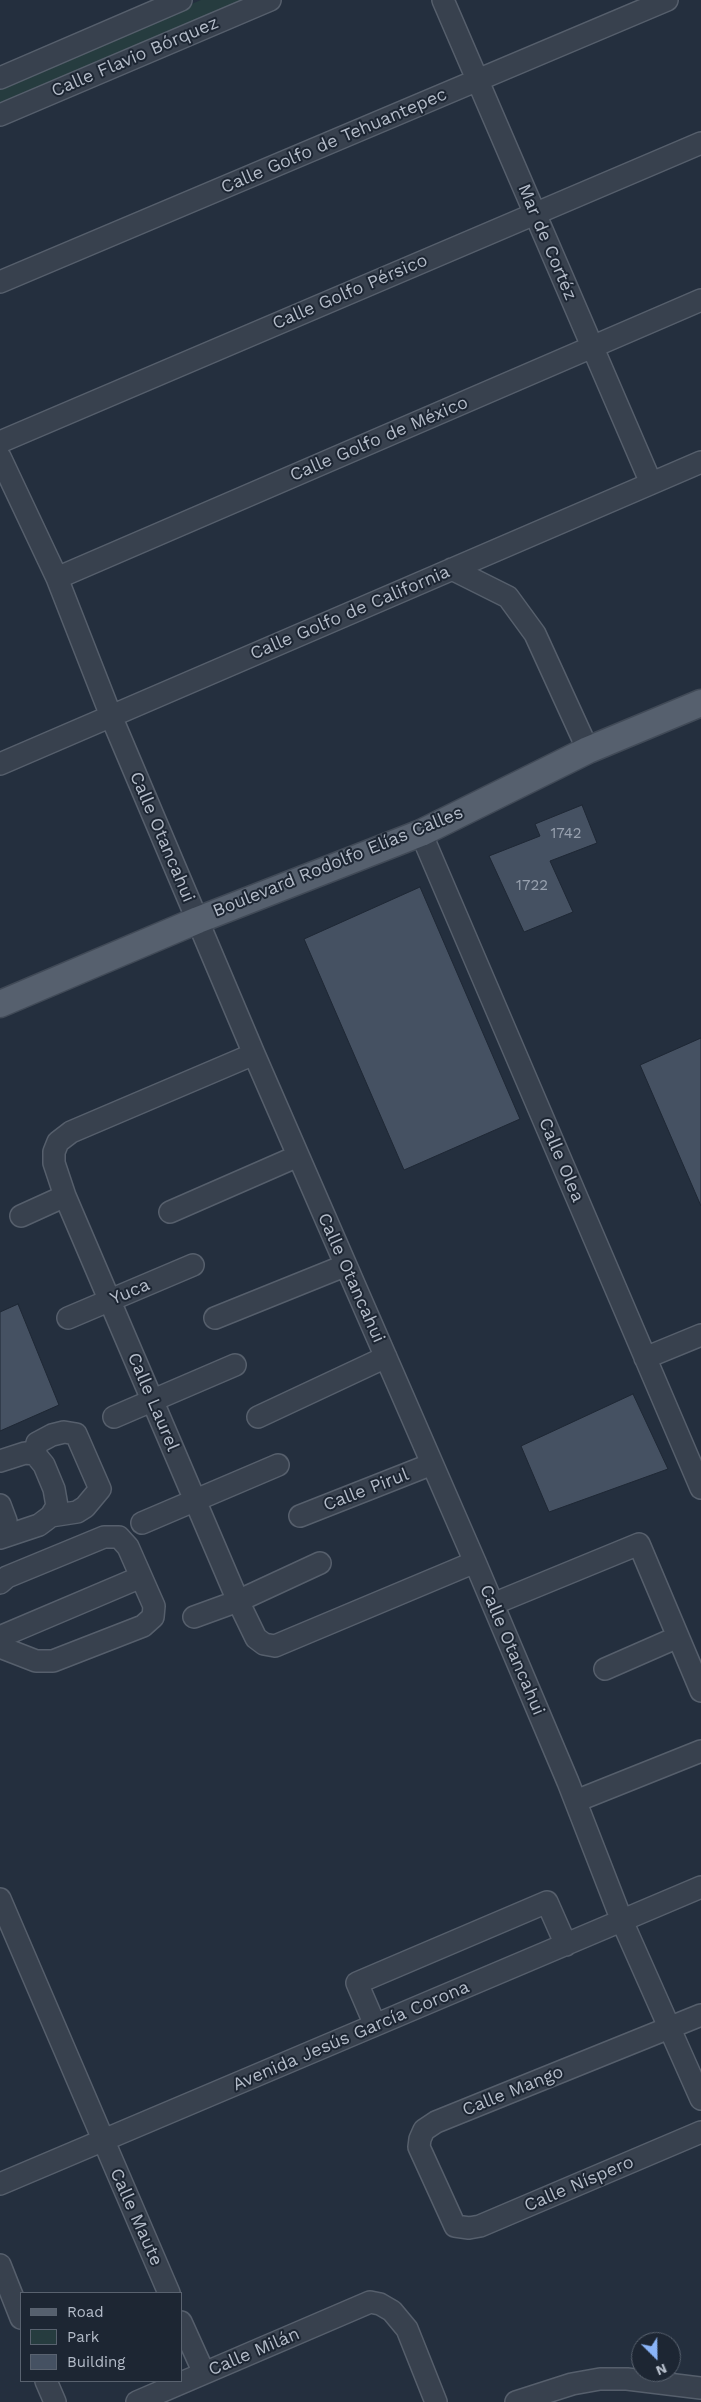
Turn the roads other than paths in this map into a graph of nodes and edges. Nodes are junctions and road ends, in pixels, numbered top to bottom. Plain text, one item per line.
1 (181, 0) edge
2 (270, 0) edge
3 (443, 0) edge
4 (667, 0) edge
5 (0, 78) edge
6 (478, 80) junction
7 (0, 115) edge
8 (701, 143) edge
9 (535, 214) junction
10 (0, 282) edge
11 (701, 300) edge
12 (592, 346) junction
13 (0, 442) edge
14 (0, 457) edge
15 (701, 462) edge
16 (651, 483) junction
17 (452, 569) junction
18 (57, 578) junction
19 (701, 703) edge
20 (111, 716) junction
21 (588, 750) junction
22 (0, 764) edge
23 (421, 833) junction
24 (198, 920) junction
25 (0, 1004) edge
26 (254, 1054) junction
27 (298, 1156) junction
28 (65, 1196) junction
29 (170, 1212) dead end
30 (20, 1216) dead end
31 (193, 1265) dead end
32 (344, 1266) junction
33 (111, 1300) junction
34 (68, 1318) dead end
35 (215, 1318) dead end
36 (701, 1335) edge
37 (386, 1357) junction
38 (645, 1358) junction
39 (235, 1366) dead end
40 (153, 1402) junction
41 (114, 1417) dead end
42 (258, 1417) dead end
43 (35, 1454) junction
44 (0, 1461) edge
45 (278, 1464) dead end
46 (432, 1464) junction
47 (701, 1488) edge
48 (195, 1501) junction
49 (0, 1504) edge
50 (51, 1516) junction
51 (300, 1516) dead end
52 (142, 1523) dead end
53 (0, 1537) edge
54 (475, 1562) junction
55 (320, 1563) dead end
56 (141, 1577) junction
57 (0, 1584) edge
58 (238, 1601) junction
59 (492, 1604) junction
60 (194, 1617) dead end
61 (678, 1638) junction
62 (3, 1641) edge
63 (605, 1669) dead end
64 (701, 1691) edge
65 (701, 1751) edge
66 (576, 1802) junction
67 (701, 1887) edge
68 (0, 1899) edge
69 (622, 1921) junction
70 (566, 1944) junction
71 (701, 2015) edge
72 (375, 2025) junction
73 (670, 2027) junction
74 (701, 2099) edge
75 (701, 2132) edge
76 (102, 2141) junction
77 (0, 2184) edge
78 (455, 2226) joint
79 (0, 2265) edge
80 (169, 2292) edge
81 (20, 2315) edge
82 (182, 2324) edge
83 (204, 2374) junction
84 (46, 2382) edge
85 (701, 2388) edge
86 (55, 2402) edge
87 (137, 2402) edge
88 (436, 2402) edge
89 (516, 2402) edge

1 - 5 street, Calle Flavio Bórquez
2 - 7 street, Calle Flavio Bórquez
3 - 6 street, Mar de Cortéz
4 - 6 street, Calle Golfo de Tehuantepec
6 - 9 street, Mar de Cortéz
6 - 10 street, Calle Golfo de Tehuantepec
8 - 9 street, Calle Golfo Pérsico
9 - 12 street, Mar de Cortéz
9 - 13 street, Calle Golfo Pérsico
11 - 12 street, Calle Golfo de México
12 - 16 street, Mar de Cortéz
12 - 18 street, Calle Golfo de México
14 - 18 street, Calle Otancahui
15 - 16 street, Calle Golfo de California
16 - 17 street, Calle Golfo de California
17 - 20 street, Calle Golfo de California
17 - 21 street
18 - 20 street, Calle Otancahui
19 - 21 main road, Boulevard Rodolfo Elías Calles
20 - 22 street, Calle Golfo de California
20 - 24 street, Calle Otancahui
21 - 23 main road, Boulevard Rodolfo Elías Calles
23 - 24 main road, Boulevard Rodolfo Elías Calles
23 - 38 street, Calle Olea
24 - 25 main road, Boulevard Rodolfo Elías Calles
24 - 26 street, Calle Otancahui
26 - 27 street, Calle Otancahui
26 - 28 street, Calle Laurel
27 - 29 street
27 - 32 street, Calle Otancahui
28 - 30 street
28 - 33 street, Calle Laurel
31 - 33 street, Yuca
32 - 35 street
32 - 37 street, Calle Otancahui
33 - 34 street, Yuca
33 - 40 street, Calle Laurel
36 - 38 street
37 - 42 street
37 - 46 street, Calle Otancahui
38 - 47 street, Calle Olea
39 - 40 street
40 - 41 street
40 - 48 street, Calle Laurel
43 - 44 street
43 - 50 street
43 - 50 street
45 - 48 street
46 - 51 street, Calle Pirul
46 - 54 street, Calle Otancahui
48 - 52 street
48 - 58 street, Calle Laurel
49 - 53 street
50 - 53 street
54 - 58 street, Calle Laurel
54 - 59 street, Calle Otancahui
55 - 58 street
56 - 57 street
56 - 62 street
56 - 62 street
58 - 60 street
59 - 61 street
59 - 66 street, Calle Otancahui
61 - 63 street
61 - 64 street
65 - 66 street
66 - 69 street, Calle Otancahui
67 - 69 street, Avenida Jesús García Corona
68 - 76 street, Calle Maute
69 - 70 street, Avenida Jesús García Corona
69 - 73 street, Calle Otancahui
70 - 72 street, Avenida Jesús García Corona
70 - 72 street
71 - 73 street, Calle Mango
72 - 76 street, Avenida Jesús García Corona
73 - 74 street, Calle Otancahui
73 - 78 street, Calle Mango
75 - 78 street, Calle Níspero
76 - 77 street, Avenida Jesús García Corona
76 - 80 street, Calle Maute
79 - 81 street
82 - 83 street
83 - 87 street, Calle Milán
83 - 88 street, Calle Milán
84 - 86 street
85 - 89 street

